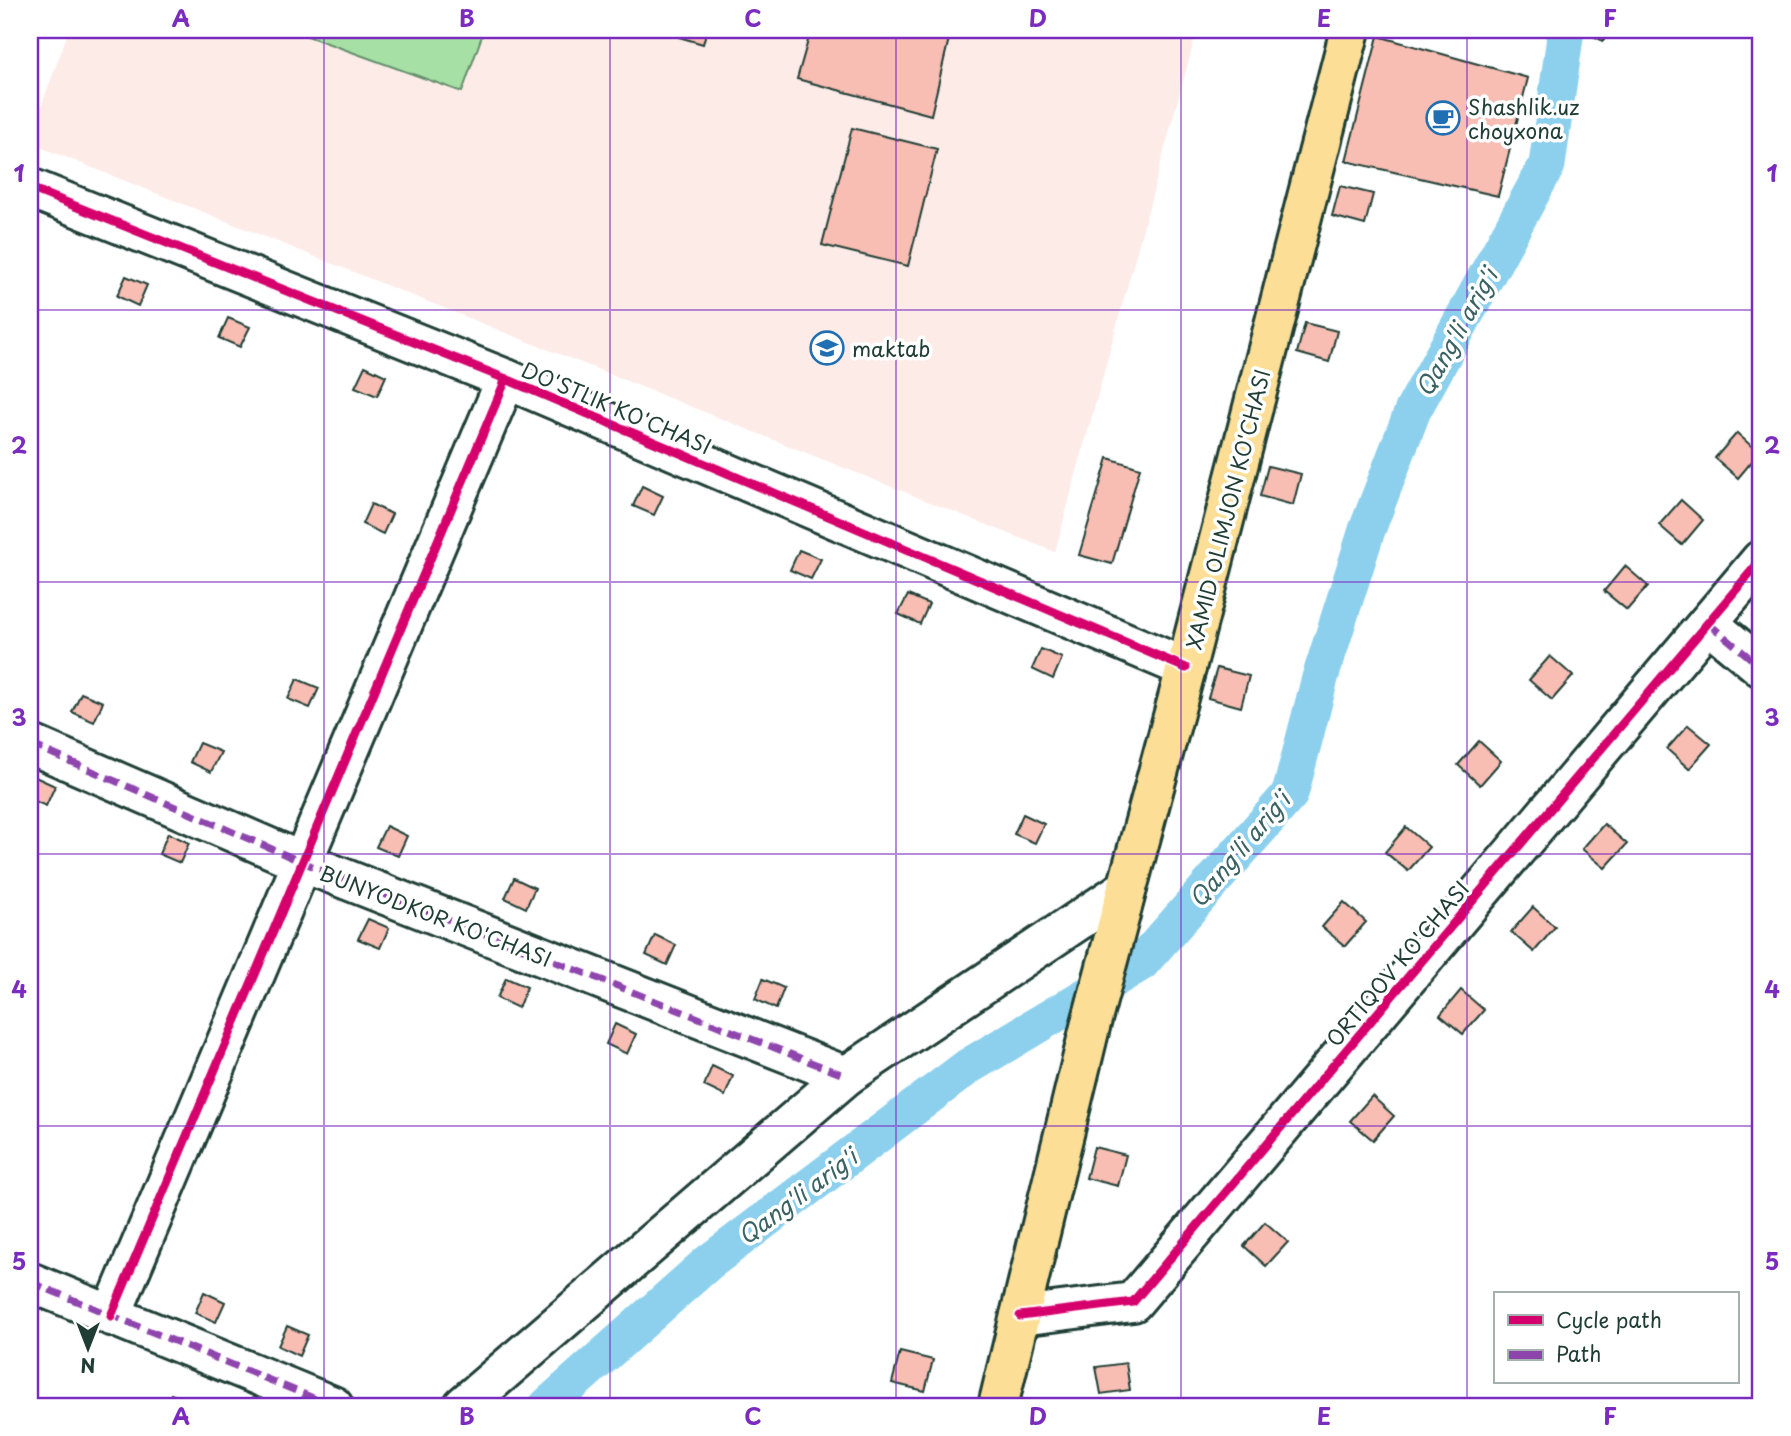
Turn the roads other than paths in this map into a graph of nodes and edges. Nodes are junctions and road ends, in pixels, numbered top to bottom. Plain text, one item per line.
1 (1350, 30) edge
2 (30, 188) edge
3 (506, 379) junction
4 (1761, 560) edge
5 (1707, 623) junction
6 (1761, 667) edge
7 (1186, 668) junction
8 (30, 744) edge
9 (302, 862) junction
10 (1127, 888) junction
11 (846, 1076) junction
12 (30, 1282) edge
13 (111, 1316) junction
14 (1020, 1316) junction
15 (334, 1406) edge
16 (463, 1406) edge
17 (998, 1406) edge

1 - 7 main road, XAMID OLIMJON KO'CHASI
2 - 3 street, DO'STLIK KO'CHASI
3 - 7 street, DO'STLIK KO'CHASI
3 - 9 street
4 - 5 street, ORTIQOV KO'CHASI
5 - 6 street
5 - 14 street, ORTIQOV KO'CHASI
7 - 10 main road, XAMID OLIMJON KO'CHASI
8 - 9 street, BUNYODKOR KO'CHASI
9 - 11 street, BUNYODKOR KO'CHASI
9 - 13 street
10 - 11 street
10 - 14 main road, XAMID OLIMJON KO'CHASI
11 - 16 street
12 - 13 street
13 - 15 street
14 - 17 main road

